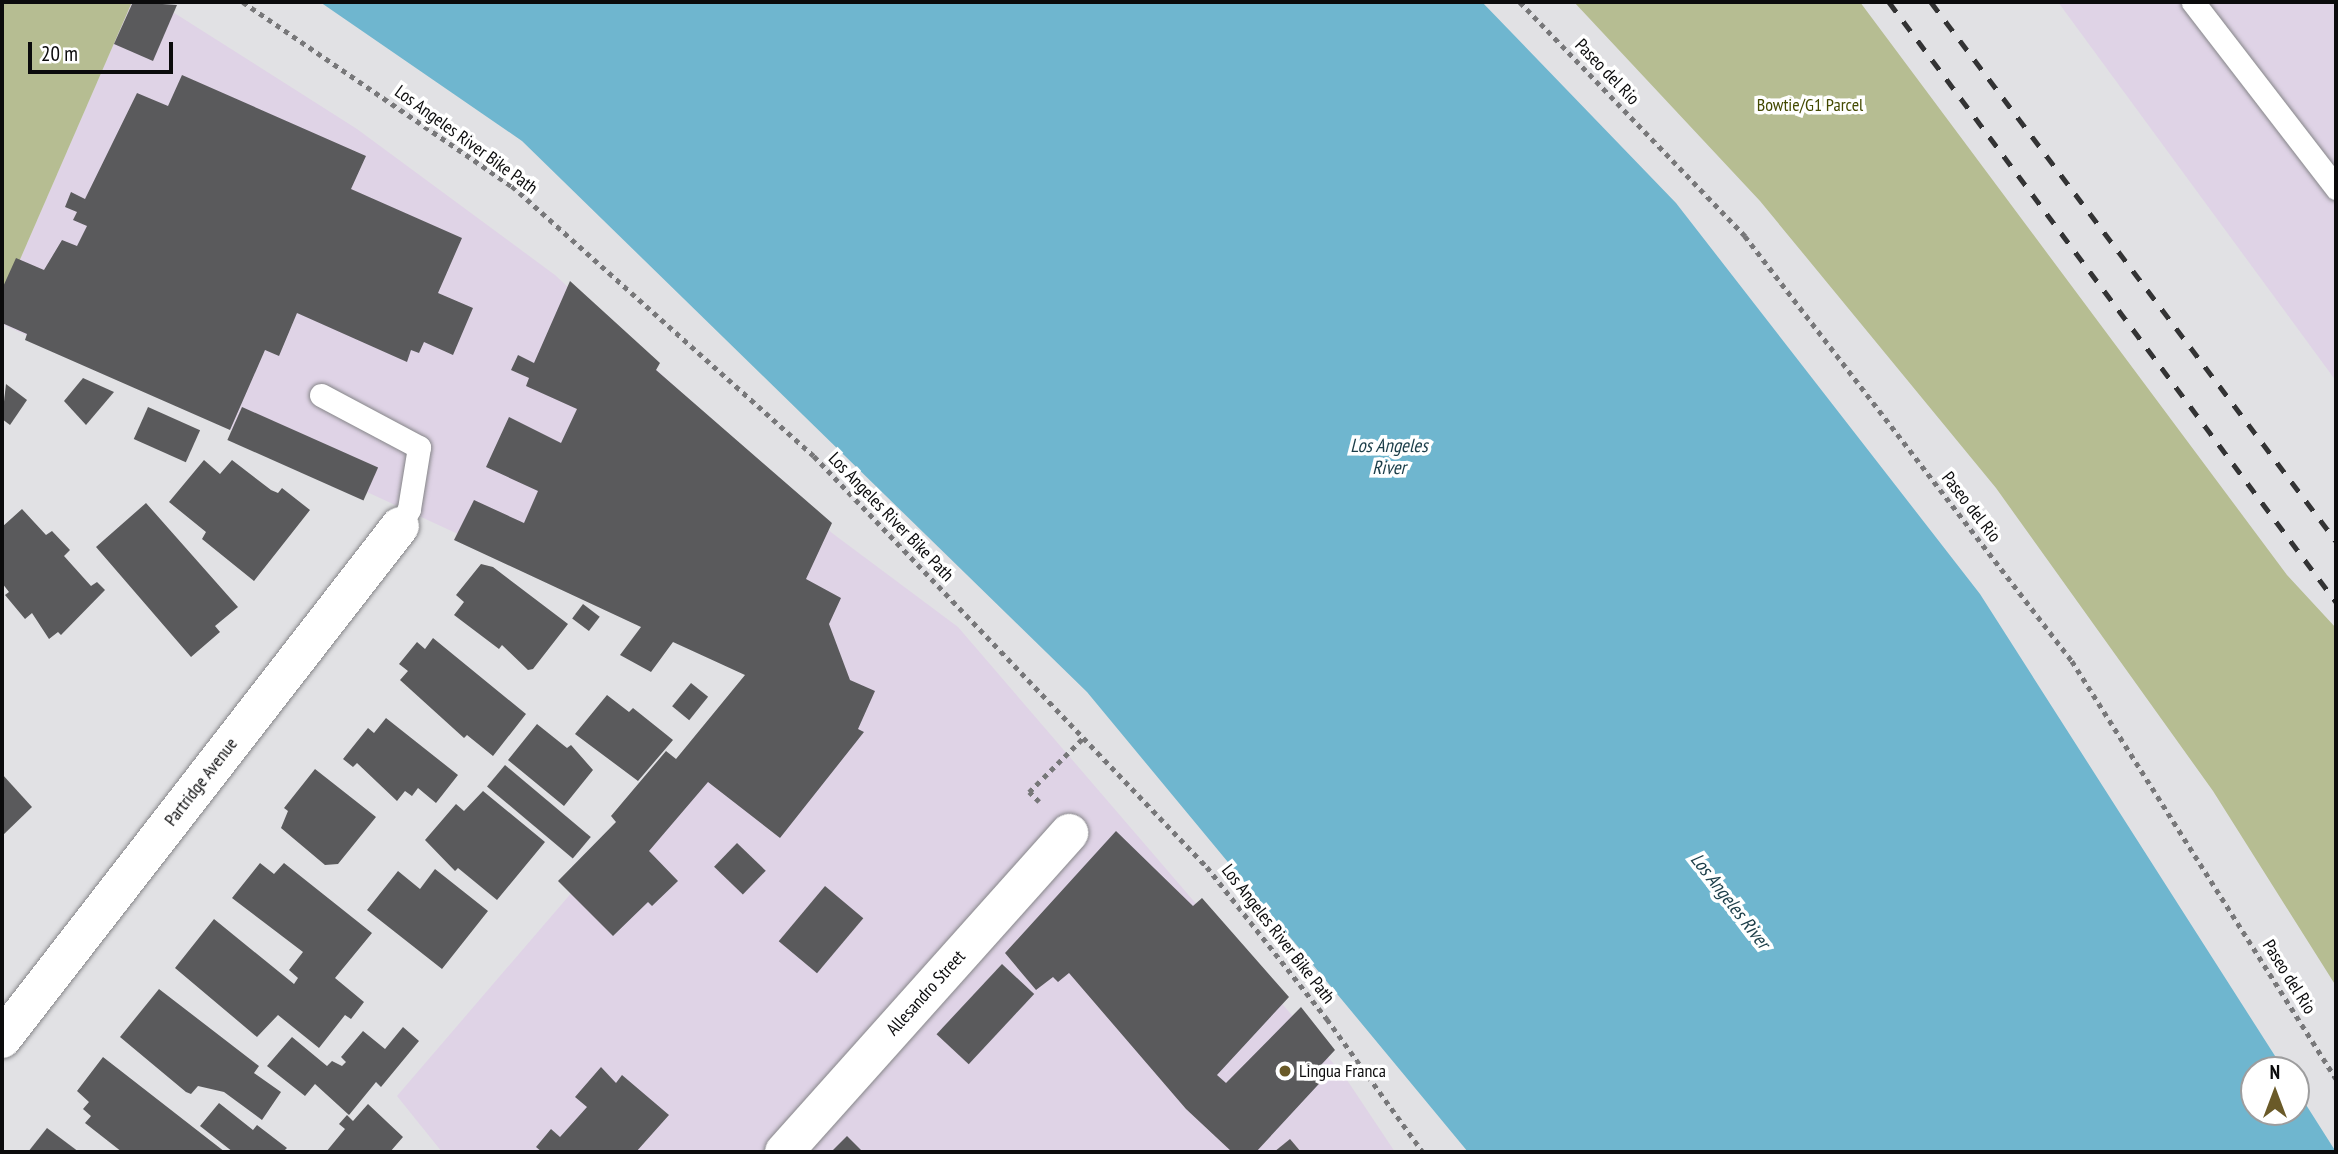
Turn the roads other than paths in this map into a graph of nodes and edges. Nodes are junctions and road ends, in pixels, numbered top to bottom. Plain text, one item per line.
1 (2193, 2) edge
2 (2336, 188) edge
3 (321, 395) dead end
4 (400, 526) joint
5 (1069, 833) road end
6 (2, 1039) edge
7 (783, 1152) edge

1 - 2 lane
3 - 4 lane
4 - 6 street, Partridge Avenue
5 - 7 street, Allesandro Street

